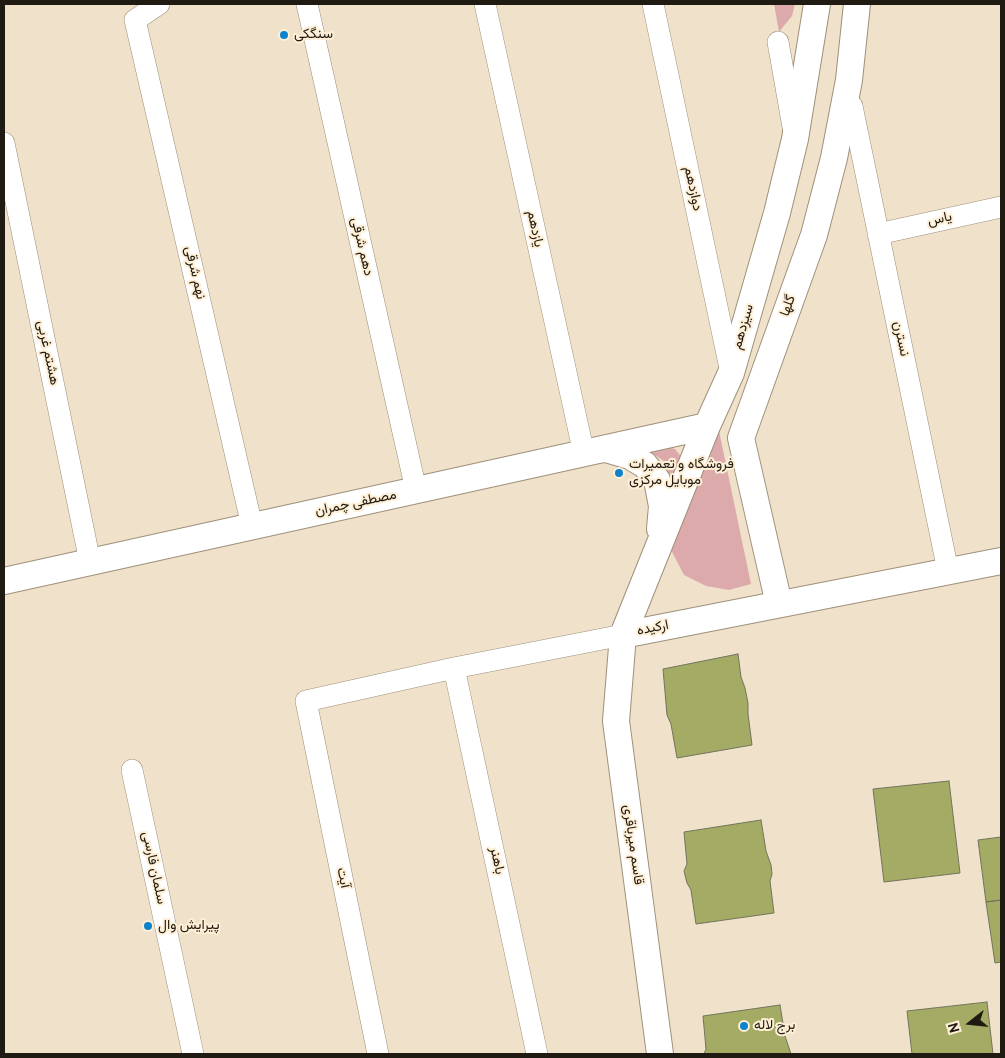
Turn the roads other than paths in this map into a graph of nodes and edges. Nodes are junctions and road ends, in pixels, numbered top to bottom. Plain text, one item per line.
1 (159, 4) edge
2 (307, 4) edge
3 (485, 4) edge
4 (653, 4) edge
5 (817, 4) edge
6 (857, 4) edge
7 (778, 42) dead end
8 (852, 106) dead end
9 (795, 139) junction
10 (4, 144) edge
11 (1001, 207) edge
12 (878, 234) junction
13 (731, 373) junction
14 (707, 426) junction
15 (595, 451) junction
16 (416, 490) junction
17 (252, 526) junction
18 (659, 546) junction
19 (1001, 560) edge
20 (90, 562) junction
21 (948, 571) junction
22 (4, 581) edge
23 (779, 604) junction
24 (623, 635) junction
25 (454, 668) junction
26 (306, 701) joint
27 (132, 770) dead end
28 (193, 1054) edge
29 (378, 1054) edge
30 (537, 1054) edge
31 (660, 1054) edge

1 - 17 street, نهم شرقی
2 - 16 street, دهم شرقی
3 - 15 street, یازدهم
4 - 13 street, دوازدهم
5 - 9 street, سیزدهم
6 - 23 street, گلها
7 - 9 street
8 - 12 street, نسترن
9 - 13 street, سیزدهم
10 - 20 street, هشتم غربی
11 - 12 street, یاس
12 - 21 street, نسترن
13 - 14 street, سیزدهم
14 - 15 street, مصطفی چمران
14 - 18 street, سیزدهم
15 - 16 street, مصطفی چمران
15 - 18 street
16 - 17 street, مصطفی چمران
17 - 20 street, مصطفی چمران
18 - 24 street, سیزدهم
19 - 21 street, ارکیده
20 - 22 street, مصطفی چمران
21 - 23 street, ارکیده
23 - 24 street, ارکیده
24 - 25 street, ارکیده
24 - 31 street, قاسم میرباقری
25 - 26 street, ارکیده
25 - 30 street, باهنر
26 - 29 street, آیت
27 - 28 street, سلمان فارسی

